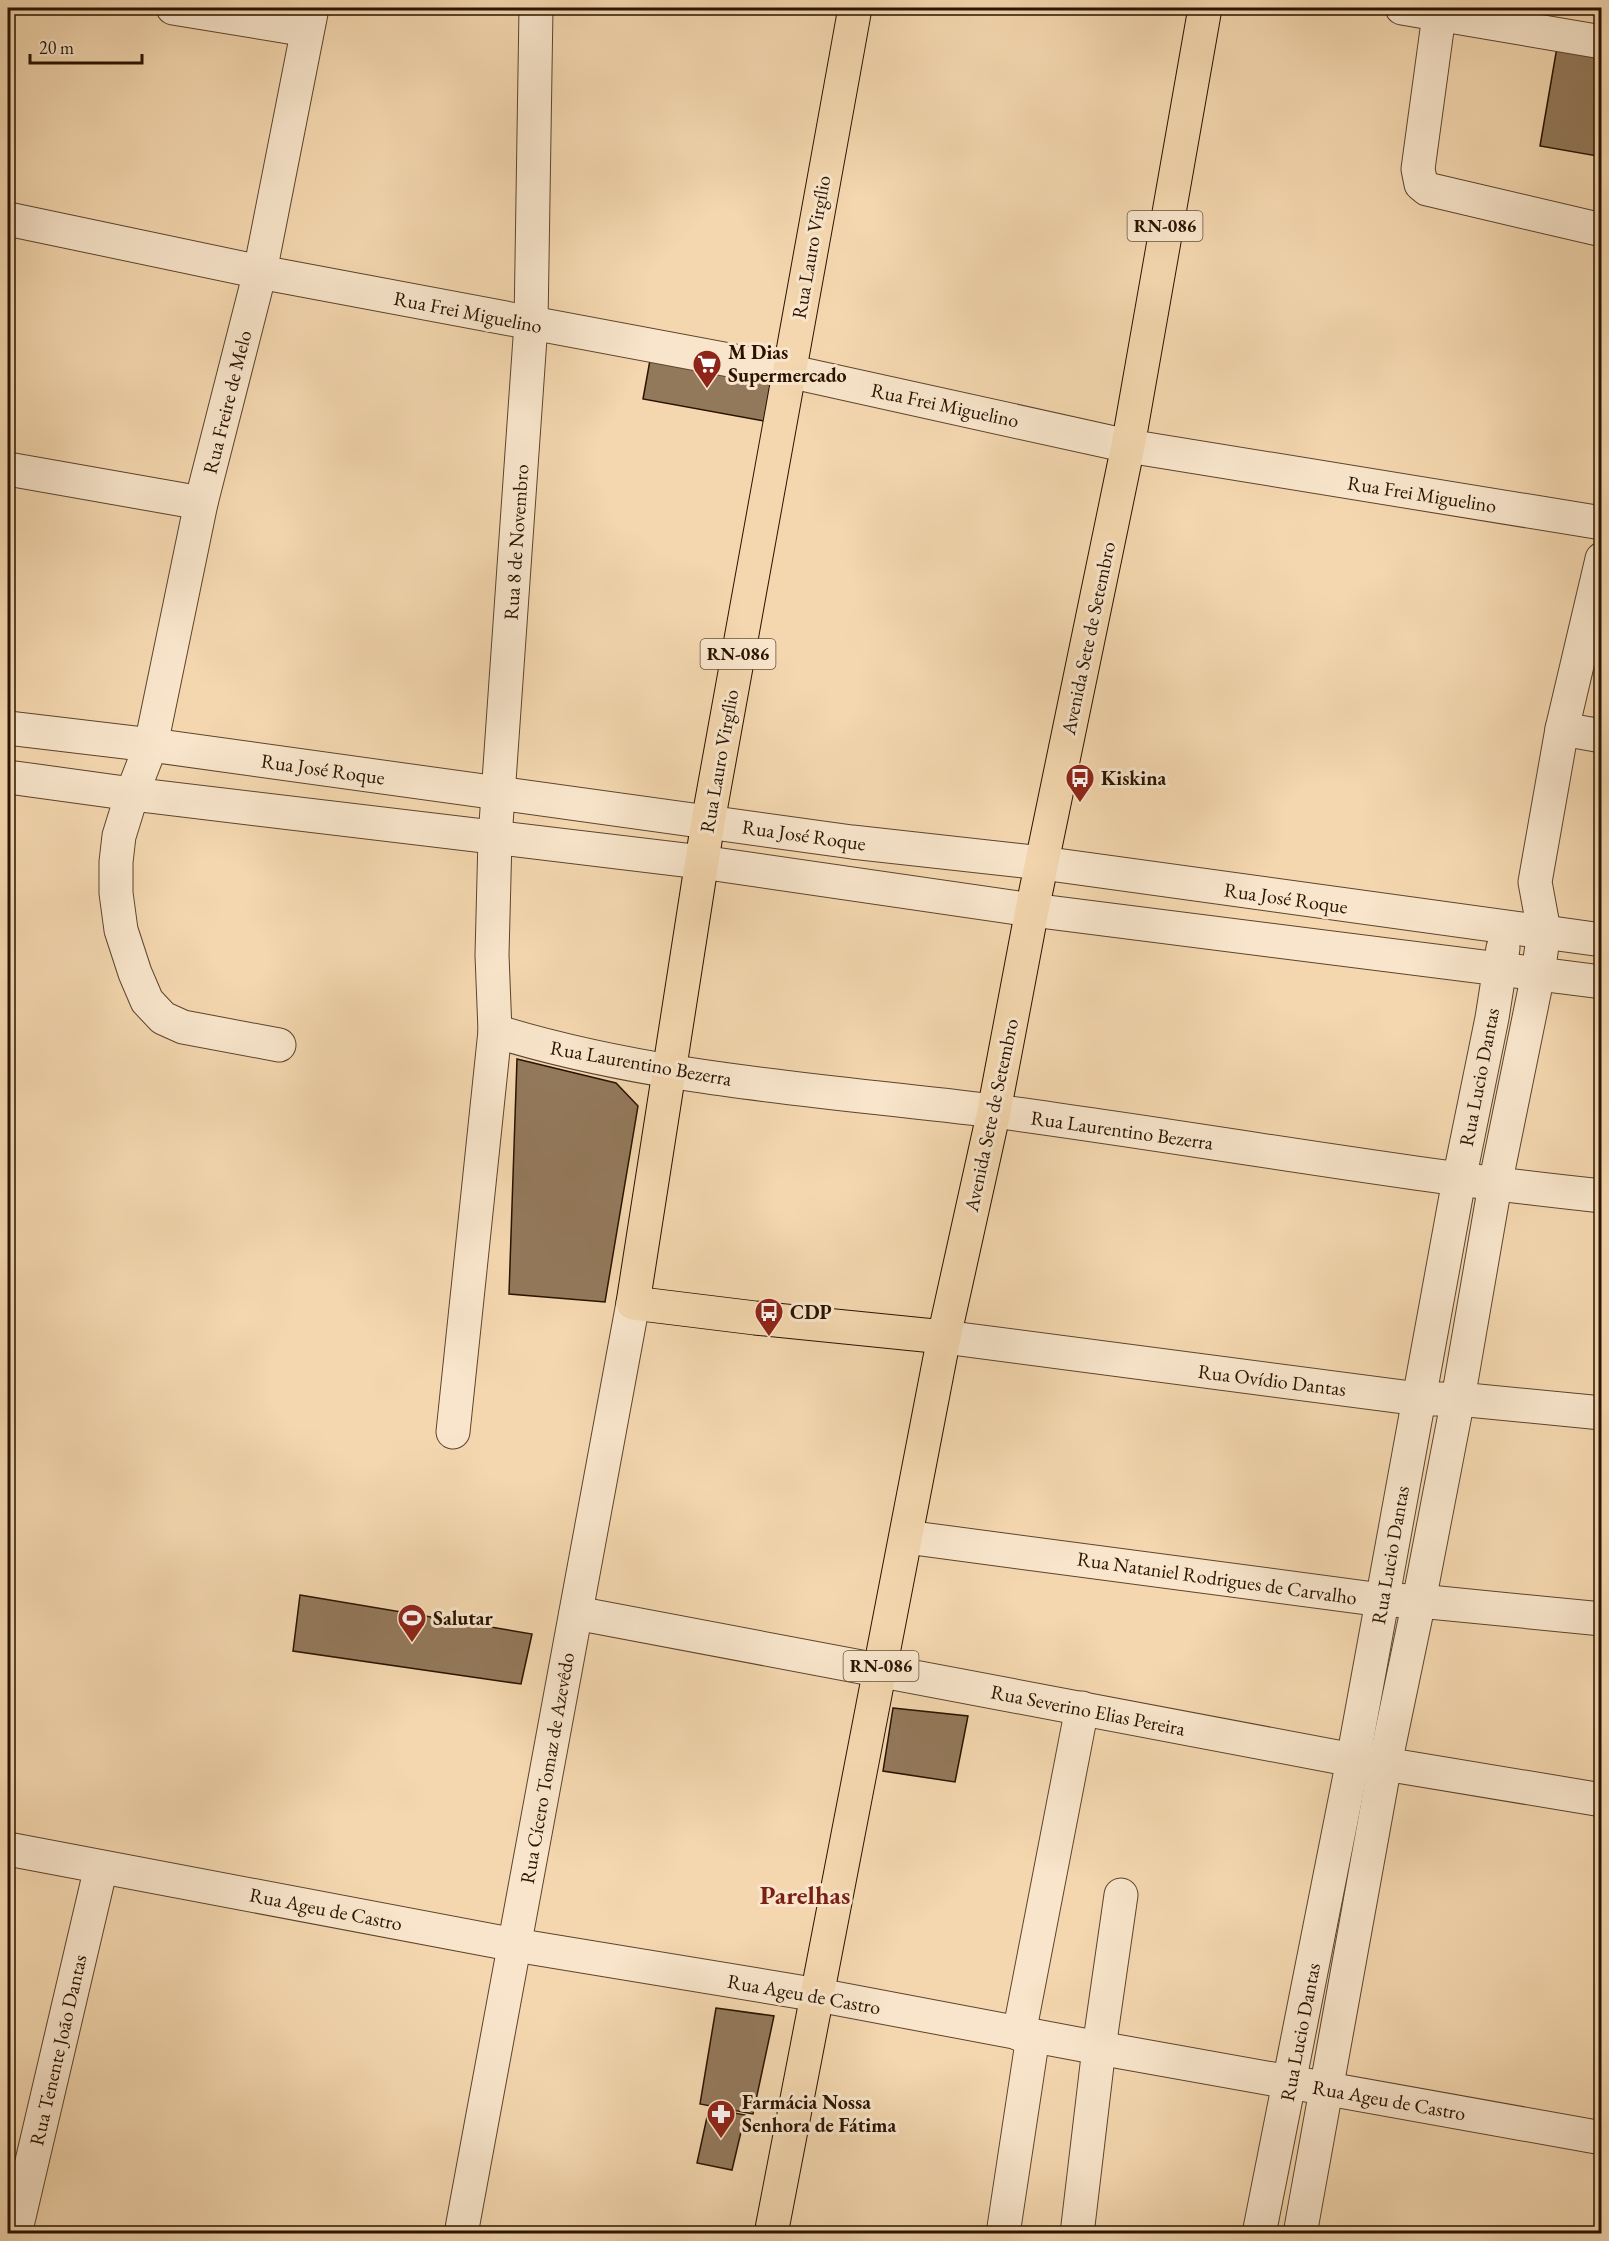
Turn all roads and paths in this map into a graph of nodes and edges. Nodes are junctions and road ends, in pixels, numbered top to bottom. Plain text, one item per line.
1 (173, 8) edge
2 (536, 8) edge
3 (855, 8) edge
4 (1205, 8) edge
5 (1402, 8) edge
6 (1439, 15) junction
7 (310, 19) edge
8 (1602, 42) edge
9 (8, 219) edge
10 (1602, 230) edge
11 (260, 272) junction
12 (531, 324) junction
13 (788, 371) junction
14 (1128, 446) junction
15 (8, 470) edge
16 (201, 503) junction
17 (1602, 523) edge
18 (1602, 559) edge
19 (8, 728) edge
20 (1562, 729) junction
21 (1602, 736) edge
22 (151, 745) junction
23 (8, 777) edge
24 (499, 793) junction
25 (132, 794) junction
26 (708, 822) junction
27 (495, 838) junction
28 (701, 862) junction
29 (1042, 863) junction
30 (1535, 882) junction
31 (1323, 903) junction
32 (1032, 910) junction
33 (1507, 927) junction
34 (1544, 931) junction
35 (1602, 940) edge
36 (1315, 947) junction
37 (1499, 970) junction
38 (1538, 974) junction
39 (1602, 982) edge
40 (495, 1031) junction
41 (279, 1046) dead end
42 (668, 1072) junction
43 (994, 1111) junction
44 (1459, 1180) junction
45 (1495, 1185) junction
46 (1602, 1196) edge
47 (633, 1303) junction
48 (944, 1337) junction
49 (1419, 1399) junction
50 (1458, 1399) junction
51 (1602, 1413) edge
52 (453, 1432) dead end
53 (906, 1537) junction
54 (1382, 1600) junction
55 (1419, 1601) junction
56 (576, 1613) junction
57 (1602, 1619) edge
58 (880, 1671) junction
59 (1082, 1708) junction
60 (1353, 1760) junction
61 (1384, 1764) junction
62 (1602, 1800) edge
63 (8, 1849) edge
64 (101, 1867) junction
65 (1121, 1895) dead end
66 (515, 1945) junction
67 (818, 1995) junction
68 (1026, 2035) junction
69 (1099, 2048) junction
70 (1290, 2082) junction
71 (1327, 2088) junction
72 (1602, 2138) edge
73 (15, 2234) edge
74 (461, 2234) edge
75 (771, 2234) edge
76 (1002, 2234) edge
77 (1077, 2234) edge
78 (1259, 2234) edge
79 (1300, 2234) edge

1 - 7 street
2 - 12 street, Rua 8 de Novembro
3 - 13 main road, Rua Lauro Virgílio / RN-086
4 - 14 main road, Avenida Sete de Setembro / RN-086
5 - 6 street
6 - 8 street
6 - 10 street
7 - 11 street, Rua Freire de Melo
9 - 11 street, Rua Frei Miguelino
11 - 12 street, Rua Frei Miguelino
11 - 16 street, Rua Freire de Melo
12 - 13 street, Rua Frei Miguelino
12 - 24 street, Rua 8 de Novembro
13 - 14 street, Rua Frei Miguelino
13 - 26 main road, Rua Lauro Virgílio / RN-086
14 - 17 street, Rua Frei Miguelino
14 - 29 main road, Avenida Sete de Setembro / RN-086
15 - 16 street
16 - 22 street, Rua Freire de Melo
18 - 20 street, Rua Lucio Dantas
19 - 22 street, Rua José Roque
20 - 21 street
20 - 30 street, Rua Lucio Dantas
22 - 24 street, Rua José Roque
22 - 25 street, Rua Freire de Melo
23 - 25 street
24 - 26 street, Rua José Roque
24 - 27 street, Rua 8 de Novembro
25 - 27 street
25 - 41 street, Rua Freire de Melo
26 - 28 main road, Rua Lauro Virgílio / RN-086
26 - 29 street, Rua José Roque
27 - 28 street
27 - 40 street, Rua 8 de Novembro
28 - 32 street
28 - 42 main road, Rua Lauro Virgílio / RN-086
29 - 31 street, Rua José Roque
29 - 32 main road, Avenida Sete de Setembro / RN-086
30 - 33 street, Rua Lucio Dantas
30 - 34 street, Rua Lucio Dantas
31 - 33 street, Rua José Roque
31 - 36 street
32 - 36 street
32 - 43 main road, Avenida Sete de Setembro / RN-086
33 - 34 street, Rua José Roque
33 - 37 street, Rua Lucio Dantas
34 - 35 street, Rua José Roque
34 - 38 street, Rua Lucio Dantas
36 - 37 street
37 - 38 street
37 - 44 street, Rua Lucio Dantas
38 - 39 street
38 - 45 street, Rua Lucio Dantas
40 - 42 street, Rua Laurentino Bezerra
40 - 52 street, Rua 8 de Novembro
42 - 43 street, Rua Laurentino Bezerra
42 - 47 main road, Rua Lauro Virgílio / RN-086
43 - 44 street, Rua Laurentino Bezerra
43 - 48 main road, Avenida Sete de Setembro / RN-086
44 - 45 street, Rua Laurentino Bezerra
44 - 49 street, Rua Lucio Dantas
45 - 46 street, Rua Laurentino Bezerra
45 - 50 street, Rua Lucio Dantas
47 - 48 main road
47 - 56 street, Rua Cícero Tomaz de Azevêdo
48 - 49 street, Rua Ovídio Dantas
48 - 53 main road, RN-086
49 - 50 street, Rua Ovídio Dantas
49 - 54 street, Rua Lucio Dantas
50 - 51 street, Rua Ovídio Dantas
50 - 55 street, Rua Lucio Dantas
53 - 54 street, Rua Nataniel Rodrigues de Carvalho
53 - 58 main road, RN-086
54 - 55 street, Rua Nataniel Rodrigues de Carvalho
54 - 60 street, Rua Lucio Dantas
55 - 57 street, Rua Nataniel Rodrigues de Carvalho
55 - 61 street, Rua Lucio Dantas
56 - 58 street, Rua Severino Elias Pereira
56 - 66 street, Rua Cícero Tomaz de Azevêdo
58 - 59 street, Rua Severino Elias Pereira
58 - 67 main road, RN-086
59 - 60 street, Rua Severino Elias Pereira
59 - 68 street
60 - 61 street, Rua Severino Elias Pereira
60 - 70 street, Rua Lucio Dantas
61 - 62 street, Rua Severino Elias Pereira
61 - 71 street, Rua Lucio Dantas
63 - 64 street, Rua Ageu de Castro
64 - 66 street, Rua Ageu de Castro
64 - 73 street, Rua Tenente João Dantas
65 - 69 street
66 - 67 street, Rua Ageu de Castro
66 - 74 street, Rua Cícero Tomaz de Azevêdo
67 - 68 street, Rua Ageu de Castro
67 - 75 main road, RN-086
68 - 69 street, Rua Ageu de Castro
68 - 76 street
69 - 70 street, Rua Ageu de Castro
69 - 77 street
70 - 71 street, Rua Ageu de Castro
70 - 78 street, Rua Lucio Dantas
71 - 72 street, Rua Ageu de Castro
71 - 79 street, Rua Lucio Dantas

